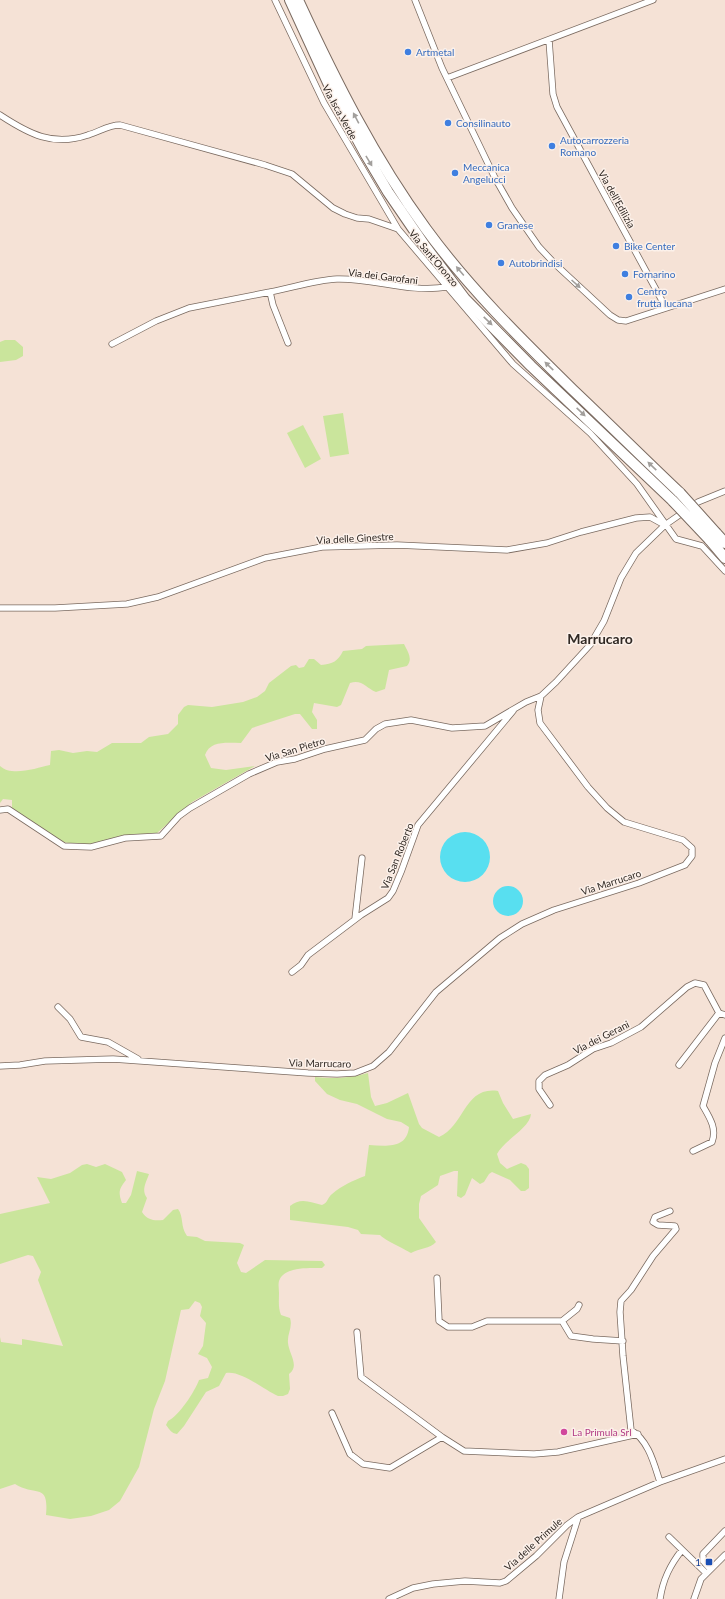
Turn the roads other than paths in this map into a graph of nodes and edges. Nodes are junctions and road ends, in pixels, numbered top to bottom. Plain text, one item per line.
1 (275, 0) edge
2 (290, 0) edge
3 (298, 0) edge
4 (415, 0) edge
5 (653, 0) edge
6 (549, 40) junction
7 (447, 78) junction
8 (0, 115) edge
9 (398, 228) junction
10 (447, 287) junction
11 (725, 289) edge
12 (270, 292) junction
13 (666, 308) junction
14 (288, 343) dead end
15 (112, 344) dead end
16 (725, 491) edge
17 (677, 497) junction
18 (665, 525) junction
19 (712, 536) junction
20 (725, 544) edge
21 (725, 558) edge
22 (725, 571) edge
23 (0, 608) edge
24 (541, 696) junction
25 (516, 708) junction
26 (0, 810) edge
27 (362, 858) dead end
28 (356, 919) junction
29 (292, 972) dead end
30 (58, 1007) dead end
31 (722, 1014) edge
32 (725, 1038) edge
33 (140, 1060) junction
34 (679, 1065) dead end
35 (0, 1066) edge
36 (550, 1105) dead end
37 (693, 1151) dead end
38 (670, 1211) dead end
39 (437, 1278) dead end
40 (579, 1305) dead end
41 (562, 1321) junction
42 (357, 1332) dead end
43 (623, 1340) junction
44 (332, 1413) dead end
45 (638, 1434) junction
46 (442, 1437) junction
47 (725, 1459) edge
48 (660, 1482) junction
49 (578, 1517) junction
50 (725, 1531) edge
51 (669, 1537) dead end
52 (682, 1550) junction
53 (725, 1555) edge
54 (708, 1571) junction
55 (389, 1599) edge
56 (559, 1599) edge
57 (660, 1599) edge
58 (694, 1599) edge

1 - 9 street, Via Isca Verde
2 -> 17 highway
17 -> 3 highway
4 - 7 street
5 - 6 street
6 - 7 street
6 - 13 street, Via dell'Edilizia
7 -> 13 street
8 - 9 street, Via Sant'Oronzo
9 - 10 street, Via Sant'Oronzo
10 - 12 street, Via dei Garofani
10 - 18 street, Via Sant'Oronzo
11 - 13 street
12 - 14 street
12 - 15 street, Via dei Garofani
16 - 18 street
17 - 19 highway, bridge
18 - 22 street, Via Sant'Oronzo
18 - 23 street, Via delle Ginestre
18 - 24 street
19 - 20 highway
19 - 21 highway
24 - 25 street, Via San Pietro
24 - 33 street, Via Marrucaro
25 - 26 street, Via San Pietro
25 - 28 street, Via San Roberto
27 - 28 street
28 - 29 street, Via San Roberto
30 - 33 street, Via Marrucaro
31 - 34 street, Via dei Gerani
31 - 36 street, Via dei Gerani
32 - 37 street
33 - 35 street, Via Marrucaro
38 - 43 street
39 - 41 street
40 - 41 street
41 - 43 street
42 - 46 street
43 - 45 street
44 - 46 street
45 - 46 street
45 - 48 street
47 - 48 street, Via delle Primule
48 - 49 street, Via delle Primule
49 - 55 street, Via delle Primule
49 - 56 street
50 - 54 street
51 - 52 street
52 - 54 street
52 - 57 street
53 - 54 street
54 - 58 street

